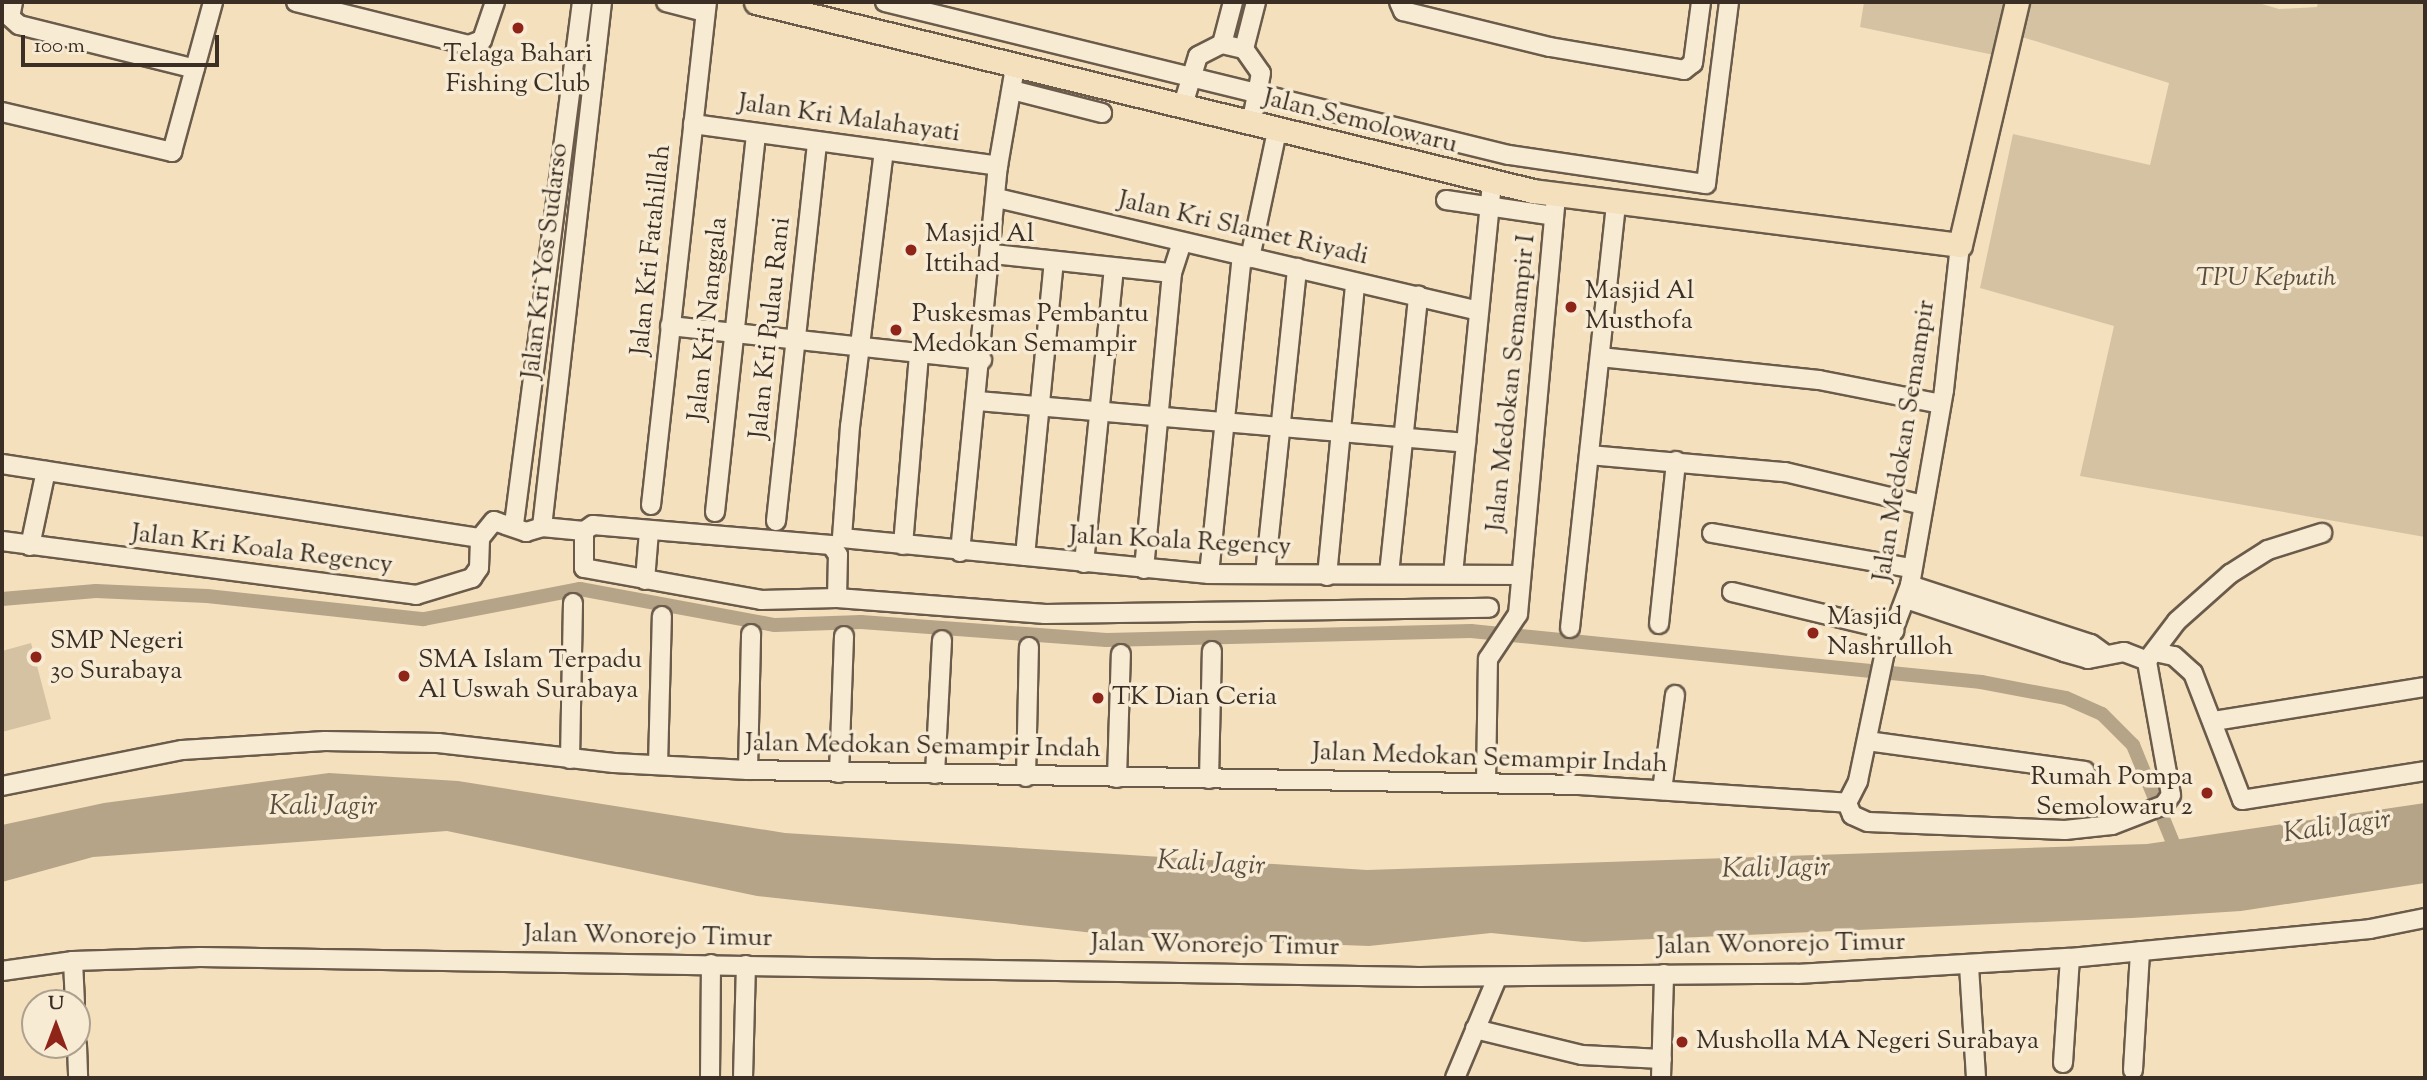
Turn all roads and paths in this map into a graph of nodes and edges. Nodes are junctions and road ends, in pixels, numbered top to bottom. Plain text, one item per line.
1 (13, 2) edge
2 (214, 2) edge
3 (296, 2) edge
4 (495, 2) edge
5 (582, 2) edge
6 (603, 2) edge
7 (667, 2) edge
8 (757, 2) edge
9 (885, 2) edge
10 (1233, 2) edge
11 (1256, 2) edge
12 (1399, 2) edge
13 (1702, 2) edge
14 (1729, 2) edge
15 (2017, 2) edge
16 (706, 7) edge
17 (1222, 44) junction
18 (1244, 49) junction
19 (195, 69) junction
20 (1014, 79) junction
21 (1186, 92) junction
22 (1258, 98) junction
23 (2, 112) edge
24 (1102, 113) dead end
25 (1252, 121) junction
26 (693, 124) junction
27 (1277, 131) junction
28 (756, 132) junction
29 (564, 138) junction
30 (586, 140) junction
31 (817, 141) junction
32 (884, 150) junction
33 (998, 166) junction
34 (1492, 183) junction
35 (997, 198) junction
36 (1446, 200) dead end
37 (1616, 203) junction
38 (1555, 206) junction
39 (1489, 207) junction
40 (1182, 243) junction
41 (1960, 245) junction
42 (993, 254) junction
43 (1245, 257) junction
44 (1054, 262) junction
45 (1297, 268) junction
46 (1114, 269) junction
47 (1172, 273) junction
48 (1355, 283) junction
49 (1418, 296) junction
50 (1477, 311) junction
51 (670, 326) junction
52 (735, 334) junction
53 (796, 343) junction
54 (860, 349) junction
55 (919, 355) junction
56 (1600, 357) junction
57 (982, 360) junction
58 (531, 387) junction
59 (557, 390) junction
60 (978, 401) junction
61 (1941, 404) junction
62 (1041, 406) junction
63 (1101, 412) junction
64 (1162, 419) junction
65 (1222, 422) junction
66 (1281, 428) junction
67 (1342, 435) junction
68 (1404, 439) junction
69 (1466, 443) junction
70 (1589, 455) junction
71 (1676, 461) junction
72 (2, 464) edge
73 (46, 471) junction
74 (650, 505) dead end
75 (1923, 505) junction
76 (715, 512) dead end
77 (776, 521) dead end
78 (514, 524) junction
79 (541, 527) junction
80 (587, 528) junction
81 (649, 531) junction
82 (1712, 533) dead end
83 (2322, 533) dead end
84 (480, 538) junction
85 (836, 540) junction
86 (2, 541) edge
87 (903, 545) junction
88 (30, 546) junction
89 (960, 552) junction
90 (1025, 556) junction
91 (1084, 563) junction
92 (1144, 569) junction
93 (1209, 574) junction
94 (1389, 574) junction
95 (1453, 574) junction
96 (1265, 575) junction
97 (1520, 575) junction
98 (1327, 576) junction
99 (645, 580) junction
100 (1909, 584) junction
101 (1732, 592) dead end
102 (837, 598) junction
103 (573, 603) dead end
104 (1489, 608) dead end
105 (662, 616) dead end
106 (1659, 624) dead end
107 (1570, 628) dead end
108 (1894, 631) junction
109 (751, 634) dead end
110 (844, 636) dead end
111 (942, 640) dead end
112 (1029, 647) dead end
113 (1212, 651) dead end
114 (1121, 653) dead end
115 (2151, 656) junction
116 (2425, 687) edge
117 (1675, 695) dead end
118 (2214, 721) junction
119 (1867, 741) junction
120 (570, 759) junction
121 (658, 765) junction
122 (748, 770) junction
123 (2085, 771) dead end
124 (2425, 771) edge
125 (839, 773) junction
126 (935, 774) junction
127 (1026, 777) junction
128 (1117, 778) junction
129 (1209, 779) junction
130 (1486, 783) junction
131 (2, 786) edge
132 (1662, 790) junction
133 (1847, 803) junction
134 (2425, 918) edge
135 (2140, 951) junction
136 (2070, 958) junction
137 (73, 961) junction
138 (711, 964) junction
139 (746, 965) junction
140 (1969, 966) junction
141 (2, 971) edge
142 (1664, 974) junction
143 (1497, 978) junction
144 (74, 989) edge
145 (1475, 1030) junction
146 (711, 1048) junction
147 (744, 1050) junction
148 (77, 1059) edge
149 (1662, 1059) junction
150 (2063, 1063) dead end
151 (2133, 1070) dead end
152 (78, 1078) edge
153 (710, 1078) edge
154 (743, 1078) edge
155 (1455, 1078) edge
156 (1661, 1078) edge
157 (1976, 1078) edge

1 - 19 street
2 - 19 street
3 - 4 street
5 - 29 street, Jalan Kri Yos Sudarso
6 - 30 street, Jalan Kri Yos Sudarso
7 - 16 street
8 - 20 main road, Jalan Semolowaru
9 - 21 street
10 - 17 street
11 - 18 street
12 - 13 street
14 - 22 street
15 - 41 main road
16 - 26 street, Jalan Kri Fatahillah
17 - 18 street
17 - 21 street
18 - 22 street
19 - 23 street
20 - 21 main road, Jalan Semolowaru
20 - 24 street
20 - 33 street
21 - 22 street
21 - 25 main road, Jalan Semolowaru
22 - 25 street
25 - 27 main road, Jalan Semolowaru
26 - 28 street, Jalan Kri Malahayati
26 - 51 street, Jalan Kri Fatahillah
27 - 34 main road, Jalan Semolowaru
27 - 43 street
28 - 31 street, Jalan Kri Malahayati
28 - 52 street, Jalan Kri Nanggala
29 - 30 street
29 - 58 street, Jalan Kri Yos Sudarso
30 - 59 street, Jalan Kri Yos Sudarso
31 - 32 street, Jalan Kri Malahayati
31 - 53 street, Jalan Kri Pulau Rani
32 - 33 street, Jalan Kri Malahayati
32 - 54 street
33 - 35 street
34 - 38 main road, Jalan Semolowaru
34 - 39 street
35 - 40 street, Jalan Kri Slamet Riyadi
35 - 42 street
36 - 39 street
37 - 38 main road, Jalan Semolowaru
37 - 41 main road, Jalan Semolowaru
37 - 56 street
38 - 39 street
38 - 97 street, Jalan Medokan Semampir I
39 - 50 street
40 - 43 street, Jalan Kri Slamet Riyadi
40 - 47 street
41 - 61 street, Jalan Medokan Semampir
42 - 44 street
42 - 57 street
43 - 45 street, Jalan Kri Slamet Riyadi
43 - 65 street
44 - 46 street
44 - 62 street
45 - 48 street, Jalan Kri Slamet Riyadi
45 - 66 street
46 - 47 street
46 - 63 street
47 - 64 street
48 - 49 street, Jalan Kri Slamet Riyadi
48 - 67 street
49 - 50 street, Jalan Kri Slamet Riyadi
49 - 68 street
50 - 69 street
51 - 52 street
51 - 74 street, Jalan Kri Fatahillah
52 - 53 street
52 - 76 street, Jalan Kri Nanggala
53 - 54 street
53 - 77 street, Jalan Kri Pulau Rani
54 - 55 street
54 - 85 street
55 - 57 street
55 - 87 street
56 - 61 street
56 - 70 street
57 - 60 street
58 - 59 street
58 - 78 street, Jalan Kri Yos Sudarso
59 - 79 street, Jalan Kri Yos Sudarso
60 - 62 street
60 - 89 street
61 - 75 street, Jalan Medokan Semampir
62 - 63 street
62 - 90 street
63 - 64 street
63 - 91 street
64 - 65 street
64 - 92 street
65 - 66 street
65 - 93 street
66 - 67 street
66 - 96 street
67 - 68 street
67 - 98 street
68 - 69 street
68 - 94 street
69 - 95 street
70 - 71 street
70 - 107 street
71 - 75 street
71 - 106 street
72 - 73 street, Jalan Kri Koala Regency
73 - 84 street, Jalan Kri Koala Regency
73 - 88 street
75 - 100 street, Jalan Medokan Semampir
78 - 79 street
78 - 84 street
79 - 80 street
80 - 81 street
80 - 99 street
81 - 85 street
81 - 99 street
82 - 100 street
83 - 115 street
84 - 88 street, Jalan Kri Koala Regency
85 - 87 street, Jalan Koala Regency
85 - 102 street
86 - 88 street, Jalan Kri Koala Regency
87 - 89 street, Jalan Koala Regency
89 - 90 street, Jalan Koala Regency
90 - 91 street, Jalan Koala Regency
91 - 92 street, Jalan Koala Regency
92 - 93 street, Jalan Koala Regency
93 - 96 street, Jalan Koala Regency
94 - 95 street, Jalan Koala Regency
94 - 98 street, Jalan Koala Regency
95 - 97 street, Jalan Koala Regency
96 - 98 street, Jalan Koala Regency
97 - 130 street, Jalan Medokan Semampir I
99 - 102 street
100 - 108 street, Jalan Medokan Semampir
100 - 115 street
101 - 108 street
102 - 104 street
103 - 120 street
105 - 121 street
108 - 119 street, Jalan Medokan Semampir
109 - 122 street
110 - 125 street
111 - 126 street
112 - 127 street
113 - 129 street
114 - 128 street
115 - 118 street
115 - 133 street
116 - 118 street
117 - 132 street
118 - 124 street
119 - 123 street
119 - 133 street, Jalan Medokan Semampir
120 - 121 street, Jalan Medokan Semampir Indah
120 - 131 street, Jalan Medokan Semampir Indah
121 - 122 street, Jalan Medokan Semampir Indah
122 - 125 street, Jalan Medokan Semampir Indah
125 - 126 street, Jalan Medokan Semampir Indah
126 - 127 street, Jalan Medokan Semampir Indah
127 - 128 street, Jalan Medokan Semampir Indah
128 - 129 street, Jalan Medokan Semampir Indah
129 - 130 street, Jalan Medokan Semampir Indah
130 - 132 street, Jalan Medokan Semampir Indah
132 - 133 street, Jalan Medokan Semampir Indah
134 - 135 street, Jalan Wonorejo Timur
135 - 136 street, Jalan Wonorejo Timur
135 - 151 street
136 - 140 street, Jalan Wonorejo Timur
136 - 150 street
137 - 138 street, Jalan Wonorejo Timur
137 - 141 street, Jalan Wonorejo Timur
137 - 144 street
138 - 139 street, Jalan Wonorejo Timur
138 - 146 street
139 - 143 street, Jalan Wonorejo Timur
139 - 147 street
140 - 142 street, Jalan Wonorejo Timur
140 - 157 street
142 - 143 street, Jalan Wonorejo Timur
142 - 149 street
143 - 145 street
145 - 149 street
145 - 155 street
146 - 147 street
146 - 153 street
147 - 154 street
148 - 152 street
149 - 156 street

